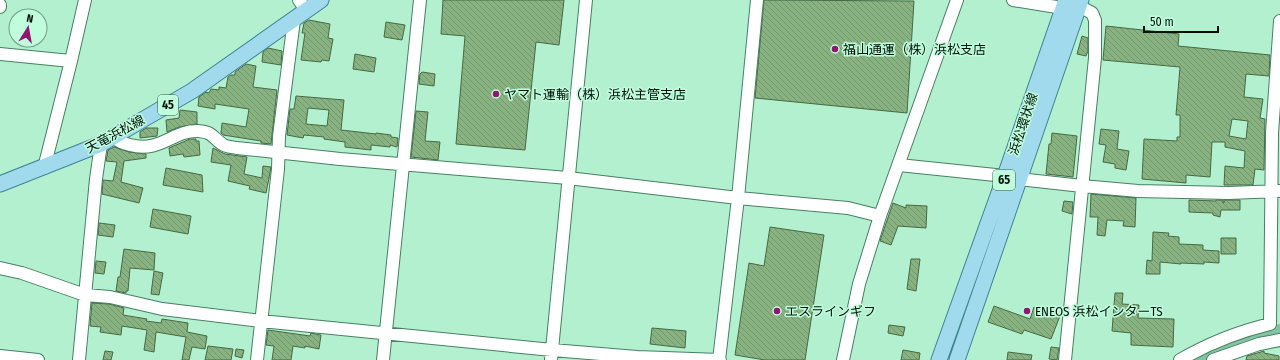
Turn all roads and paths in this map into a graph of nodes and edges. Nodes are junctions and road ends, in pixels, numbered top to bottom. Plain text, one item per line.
1 (84, 0) edge
2 (321, 0) edge
3 (420, 0) edge
4 (586, 0) edge
5 (757, 0) edge
6 (957, 0) edge
7 (1013, 0) edge
8 (1072, 4) edge
9 (302, 5) edge
10 (294, 20) junction
11 (1280, 21) edge
12 (0, 54) edge
13 (71, 61) junction
14 (107, 141) junction
15 (278, 152) junction
16 (404, 164) junction
17 (899, 165) junction
18 (44, 168) junction
19 (1012, 177) junction
20 (568, 178) junction
21 (0, 184) edge
22 (1082, 186) junction
23 (1276, 192) edge
24 (738, 198) junction
25 (880, 216) junction
26 (0, 268) edge
27 (85, 295) junction
28 (261, 321) junction
29 (1275, 324) edge
30 (1243, 331) junction
31 (385, 333) junction
32 (1280, 340) edge
33 (1240, 352) edge
34 (551, 355) edge
35 (0, 356) edge
36 (38, 360) edge
37 (79, 360) edge
38 (257, 360) edge
39 (383, 360) edge
40 (719, 360) edge
41 (843, 360) edge
42 (939, 360) edge
43 (957, 360) edge
44 (1065, 360) edge
45 (1180, 360) edge
46 (1213, 360) edge

1 - 13 street
2 - 9 main road, 天竜浜松線 / 45
3 - 16 street
4 - 20 street
5 - 24 street
6 - 17 street
7 - 8 street
8 - 19 main road, 浜松環状線 / 65
8 - 22 street
9 - 10 main road, 天竜浜松線 / 45
10 - 14 main road, 天竜浜松線 / 45
10 - 15 street
11 - 23 street
12 - 13 street
13 - 18 street
14 - 15 street
14 - 18 main road, 天竜浜松線 / 45
14 - 27 street
15 - 16 street
15 - 28 street
16 - 20 street
16 - 31 street
17 - 19 street
17 - 25 street
18 - 21 main road, 天竜浜松線 / 45
19 - 22 street
19 - 42 main road, 浜松環状線 / 65
19 - 43 main road, 浜松環状線 / 65
20 - 24 street
20 - 34 street
22 - 23 street
22 - 44 street
23 - 29 street
24 - 25 street
24 - 40 street
25 - 41 street
26 - 27 street
27 - 28 street
27 - 37 street
28 - 31 street
28 - 38 street
29 - 30 street
30 - 33 street
30 - 45 street
31 - 34 street
31 - 39 street
32 - 33 street
33 - 46 street
34 - 40 street
35 - 36 street

